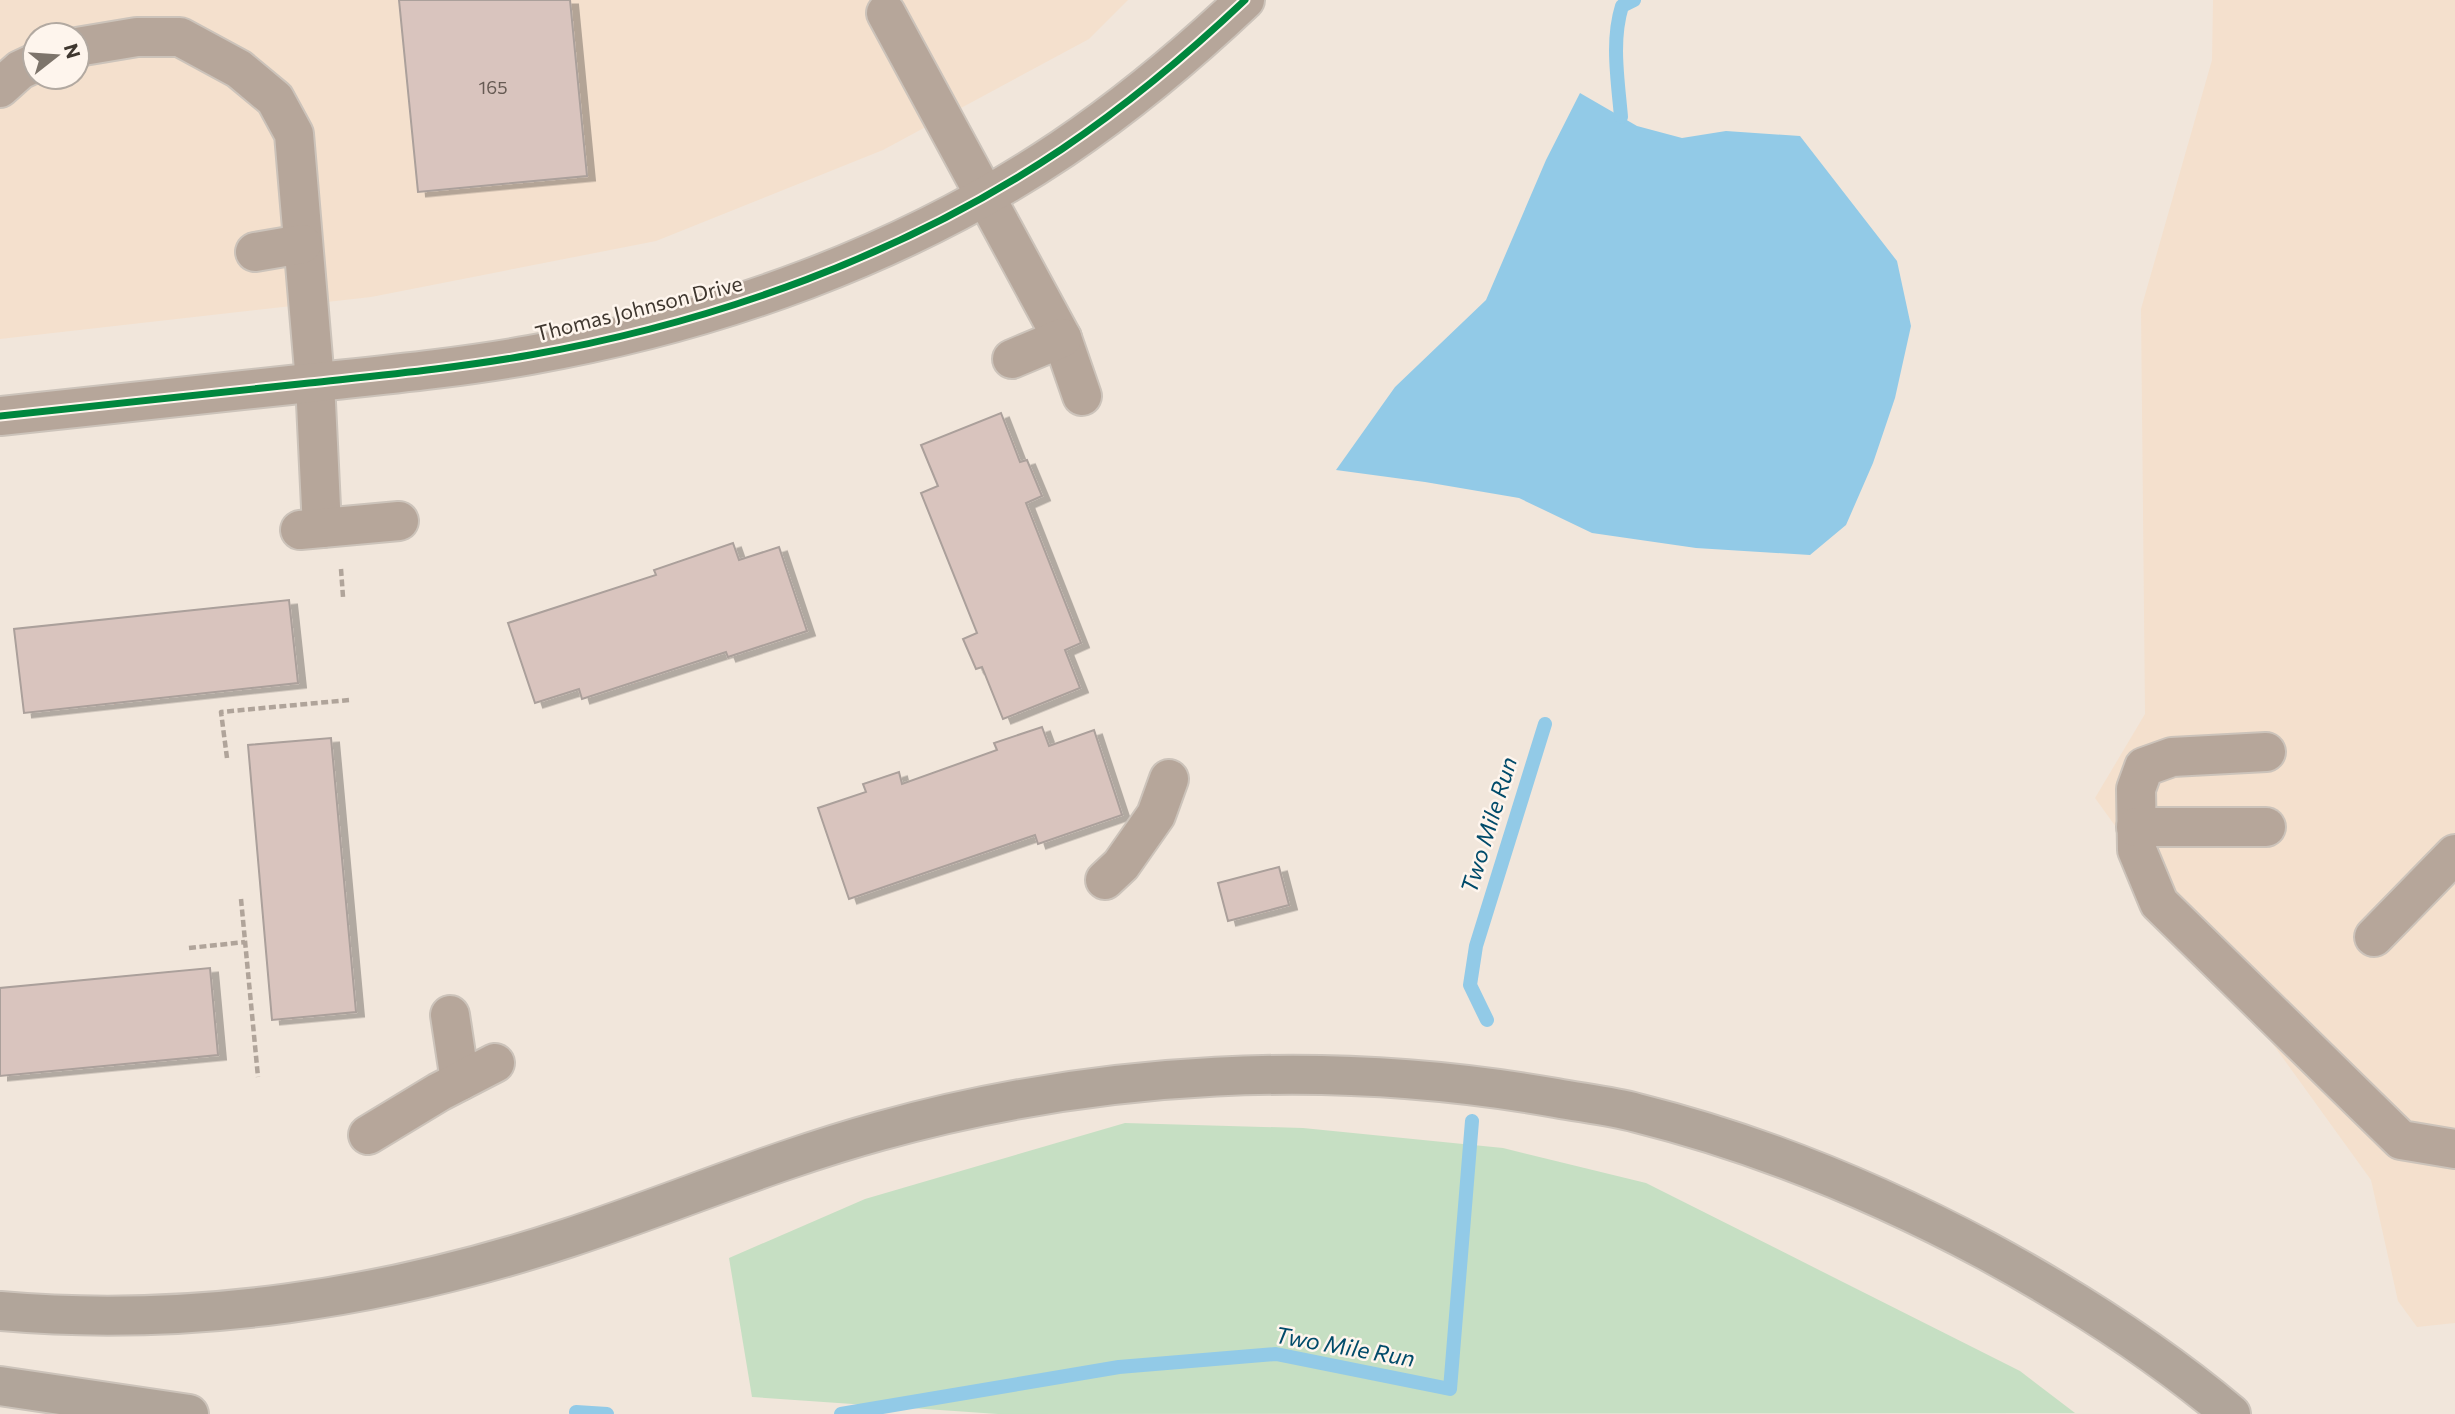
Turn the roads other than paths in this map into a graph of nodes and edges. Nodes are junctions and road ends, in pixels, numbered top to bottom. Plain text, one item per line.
1 (1245, 0) edge
2 (886, 13) dead end
3 (91, 45) edge
4 (21, 70) edge
5 (0, 88) edge
6 (985, 196) junction
7 (302, 244) junction
8 (255, 252) dead end
9 (1062, 338) junction
10 (1012, 359) dead end
11 (314, 382) junction
12 (1082, 396) dead end
13 (0, 416) edge
14 (399, 521) dead end
15 (2266, 752) dead end
16 (1169, 779) dead end
17 (2136, 827) junction
18 (2266, 827) dead end
19 (2455, 854) edge
20 (1105, 880) dead end
21 (2374, 937) dead end
22 (450, 1015) dead end
23 (495, 1063) dead end
24 (460, 1081) junction
25 (368, 1135) dead end
26 (2455, 1149) edge
27 (0, 1311) edge
28 (0, 1386) edge
29 (189, 1414) edge
30 (2231, 1414) edge

1 - 6 street, Thomas Johnson Drive
2 - 6 street
3 - 7 street
4 - 5 street
6 - 9 street
6 - 11 street, Thomas Johnson Drive
7 - 8 street
7 - 11 street
9 - 10 street
9 - 12 street
11 - 13 street, Thomas Johnson Drive
11 - 14 street
15 - 17 street
16 - 20 street
17 - 18 street
17 - 26 street
19 - 21 street
22 - 24 street
23 - 24 street
24 - 25 street
27 - 30 highway
28 - 29 highway

